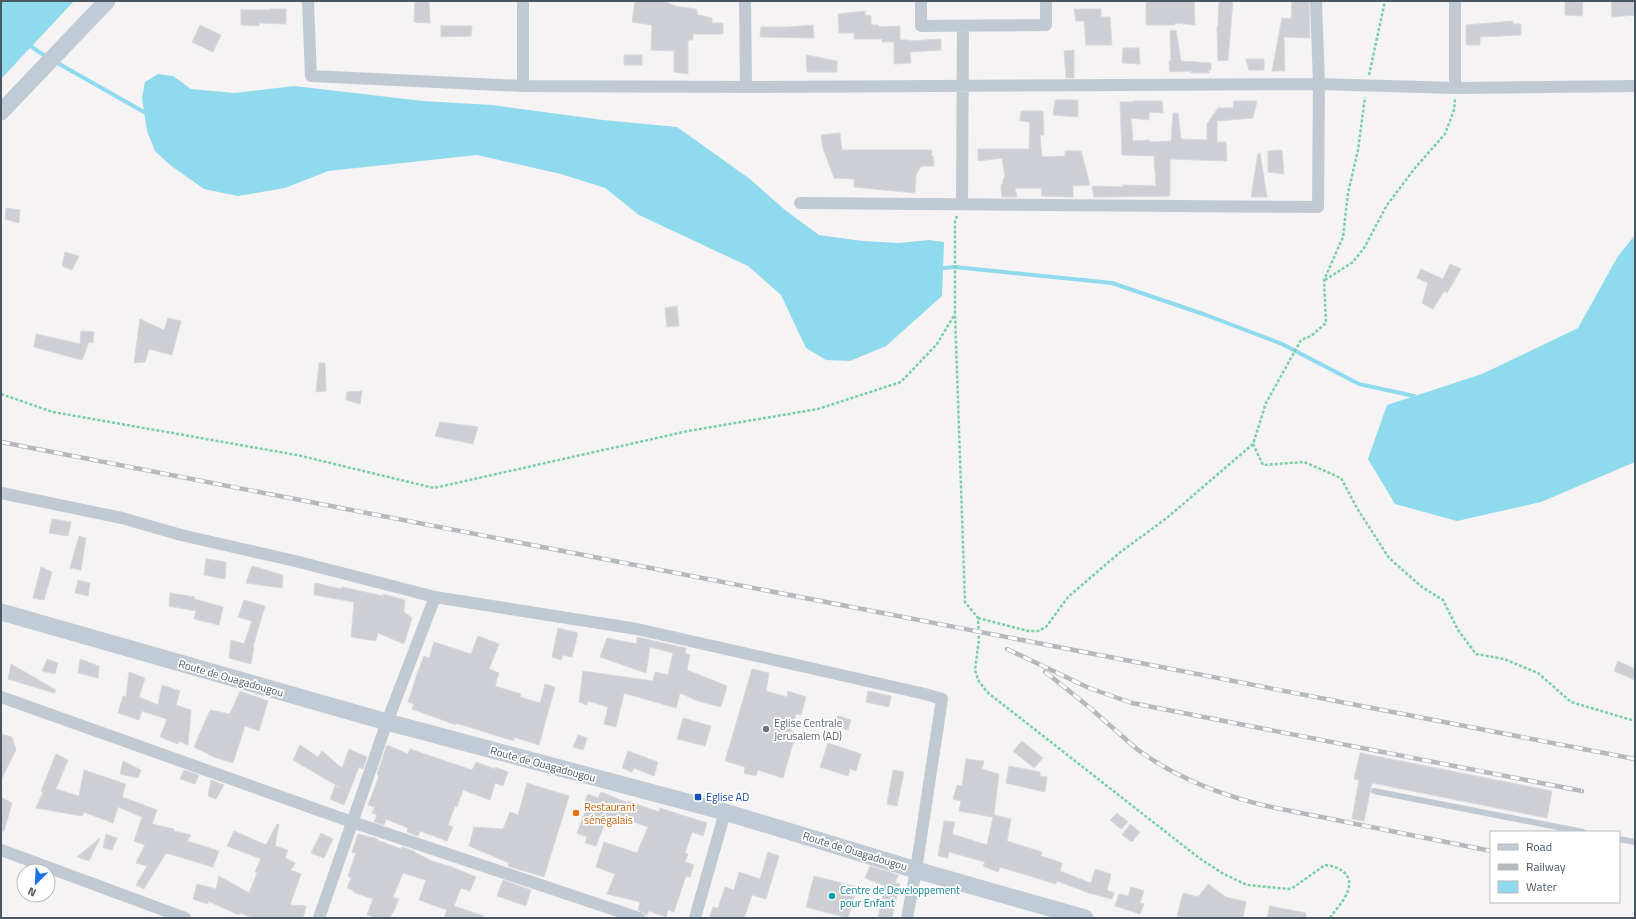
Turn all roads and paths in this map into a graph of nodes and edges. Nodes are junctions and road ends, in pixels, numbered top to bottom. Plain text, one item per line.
1 (106, 1) edge
2 (308, 1) edge
3 (523, 1) edge
4 (745, 1) edge
5 (921, 1) edge
6 (1046, 1) edge
7 (1316, 1) edge
8 (1385, 1) edge
9 (1455, 1) edge
10 (963, 26) junction
11 (1318, 84) junction
12 (523, 86) junction
13 (962, 86) junction
14 (1367, 86) junction
15 (1635, 86) edge
16 (746, 87) junction
17 (1455, 88) junction
18 (1, 112) edge
19 (800, 203) dead end
20 (962, 204) junction
21 (1324, 280) junction
22 (955, 314) junction
23 (1, 394) edge
24 (1253, 444) junction
25 (1, 493) edge
26 (435, 597) junction
27 (1, 612) edge
28 (978, 618) junction
29 (1, 697) edge
30 (1635, 721) edge
31 (387, 722) junction
32 (1374, 791) dead end
33 (725, 812) junction
34 (352, 822) junction
35 (1578, 831) edge
36 (1620, 839) edge
37 (1635, 842) edge
38 (1, 850) edge
39 (916, 870) junction
40 (186, 918) edge
41 (319, 918) edge
42 (639, 918) edge
43 (695, 918) edge
44 (907, 918) edge
45 (1085, 918) edge
46 (1330, 918) edge

1 - 18 street
2 - 12 street
3 - 12 street
4 - 16 street
5 - 10 street
6 - 10 street
7 - 11 street
8 - 14 path
9 - 17 street
10 - 13 street
11 - 13 street
11 - 14 street
11 - 20 street
12 - 16 street
13 - 16 street
13 - 20 street
14 - 17 street
14 - 21 path
15 - 17 street
17 - 21 path
19 - 20 street
20 - 22 path
21 - 24 path
22 - 23 path
22 - 28 path
24 - 28 path
24 - 30 path
25 - 26 street
26 - 31 street
26 - 39 street
27 - 31 street, Route de Ouagadougou
28 - 46 path
29 - 34 street
31 - 33 street, Route de Ouagadougou
31 - 34 street
32 - 35 lane
33 - 39 street, Route de Ouagadougou
33 - 43 street
34 - 41 street
34 - 42 street
36 - 37 lane
38 - 40 street
39 - 44 street
39 - 45 street, Route de Ouagadougou

